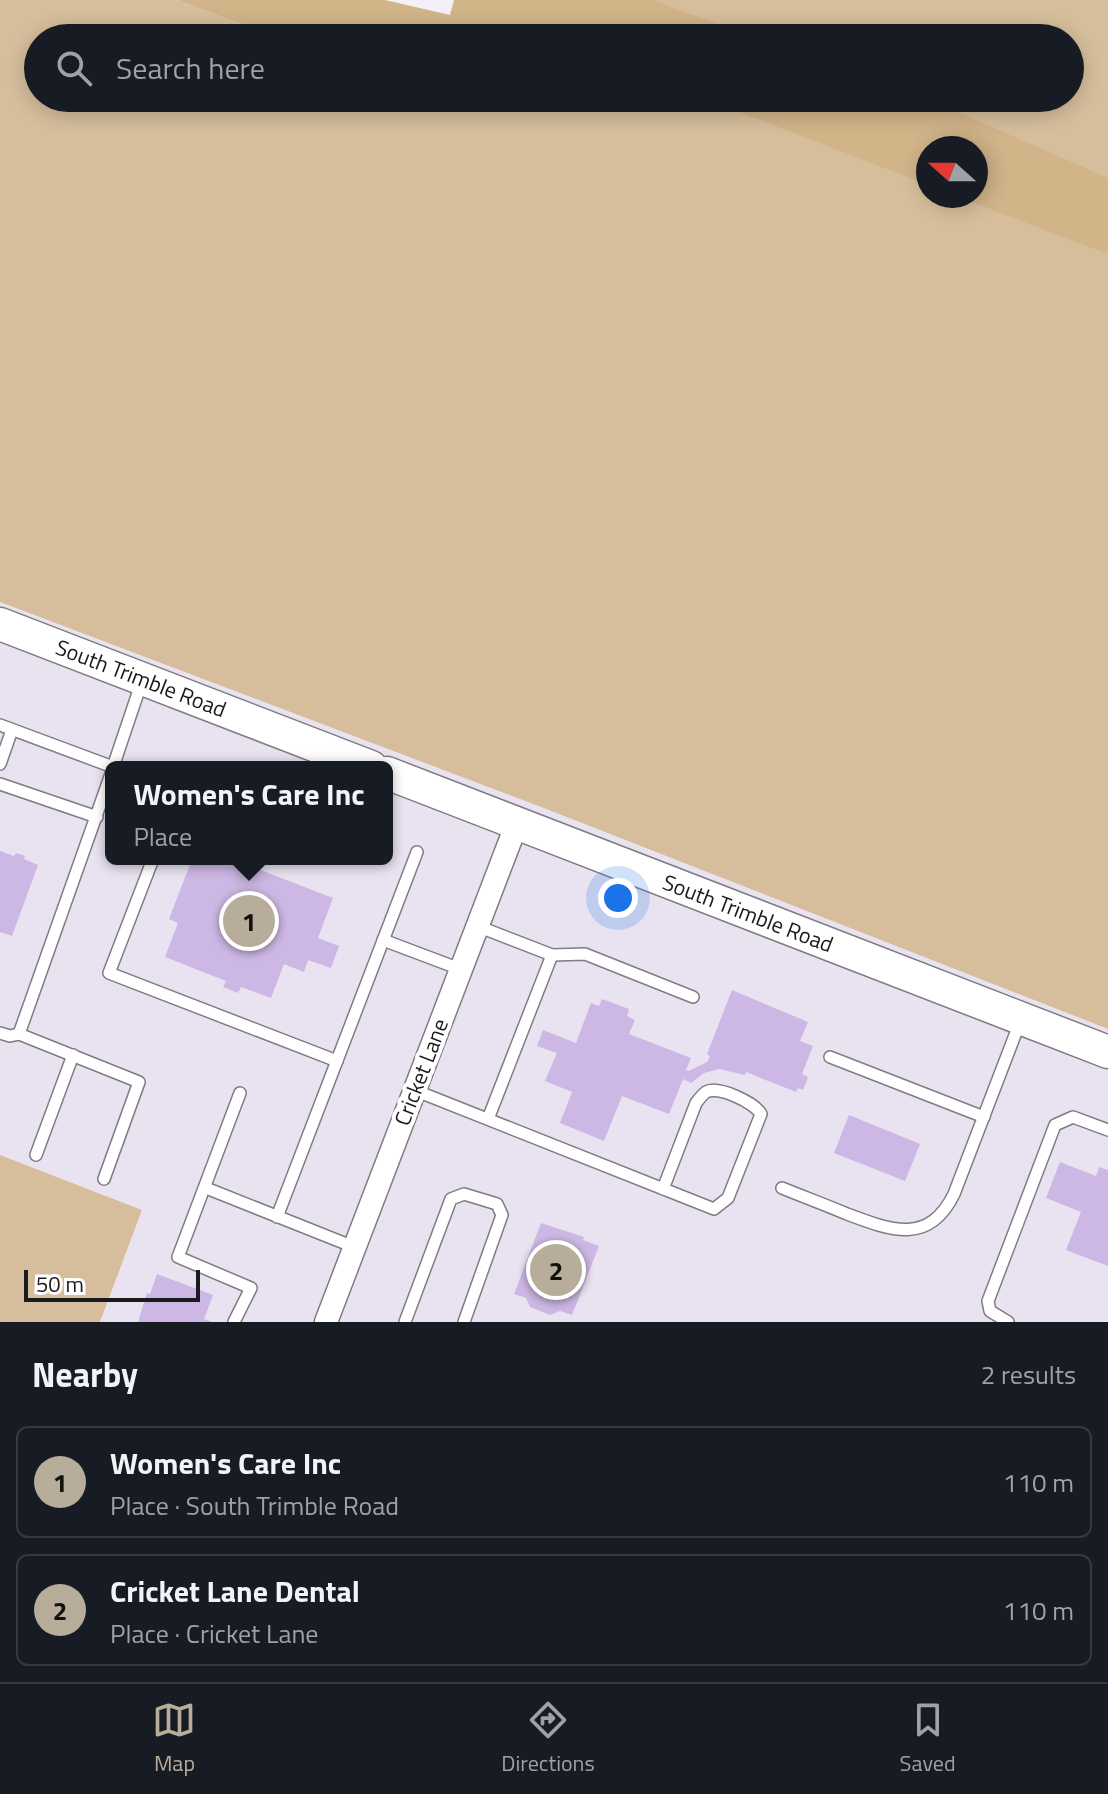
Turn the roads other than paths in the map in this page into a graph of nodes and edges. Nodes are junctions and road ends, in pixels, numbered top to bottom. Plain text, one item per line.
1 (0, 624) edge
2 (143, 679) junction
3 (0, 725) edge
4 (12, 730) junction
5 (115, 761) edge
6 (355, 761) edge
7 (0, 764) edge
8 (105, 764) edge
9 (393, 775) edge
10 (0, 784) edge
11 (105, 792) edge
12 (97, 817) junction
13 (517, 823) junction
14 (417, 852) dead end
15 (151, 865) edge
16 (477, 926) junction
17 (383, 940) junction
18 (552, 955) junction
19 (460, 969) junction
20 (693, 997) dead end
21 (1021, 1019) junction
22 (0, 1033) edge
23 (19, 1034) junction
24 (1108, 1052) edge
25 (73, 1055) junction
26 (830, 1057) dead end
27 (337, 1061) junction
28 (414, 1090) junction
29 (240, 1093) dead end
30 (984, 1117) junction
31 (488, 1119) junction
32 (1108, 1130) edge
33 (36, 1155) dead end
34 (104, 1179) dead end
35 (206, 1188) junction
36 (782, 1188) dead end
37 (663, 1189) junction
38 (277, 1217) junction
39 (354, 1247) junction
40 (234, 1322) edge
41 (326, 1322) edge
42 (405, 1322) edge
43 (464, 1322) edge
44 (1008, 1322) edge

1 - 2 main road, South Trimble Road
2 - 5 lane
2 - 6 main road, South Trimble Road
3 - 4 lane
4 - 7 lane
4 - 8 lane
9 - 13 main road, South Trimble Road
10 - 12 lane
11 - 12 lane
12 - 23 lane
13 - 16 street, Cricket Lane
13 - 21 main road, South Trimble Road
14 - 17 lane
15 - 27 lane
16 - 18 lane
16 - 19 street, Cricket Lane
17 - 19 lane
17 - 27 lane
18 - 20 lane
18 - 31 lane
19 - 28 street, Cricket Lane
21 - 24 main road, South Trimble Road
21 - 30 lane
22 - 23 lane
23 - 25 lane
25 - 33 lane
25 - 34 lane
26 - 30 lane
27 - 38 lane
28 - 31 lane
28 - 39 street, Cricket Lane
29 - 35 lane
30 - 36 lane
31 - 37 lane
32 - 44 lane
35 - 38 lane
35 - 40 lane
37 - 37 lane
38 - 39 lane
39 - 41 street, Cricket Lane
42 - 43 lane

